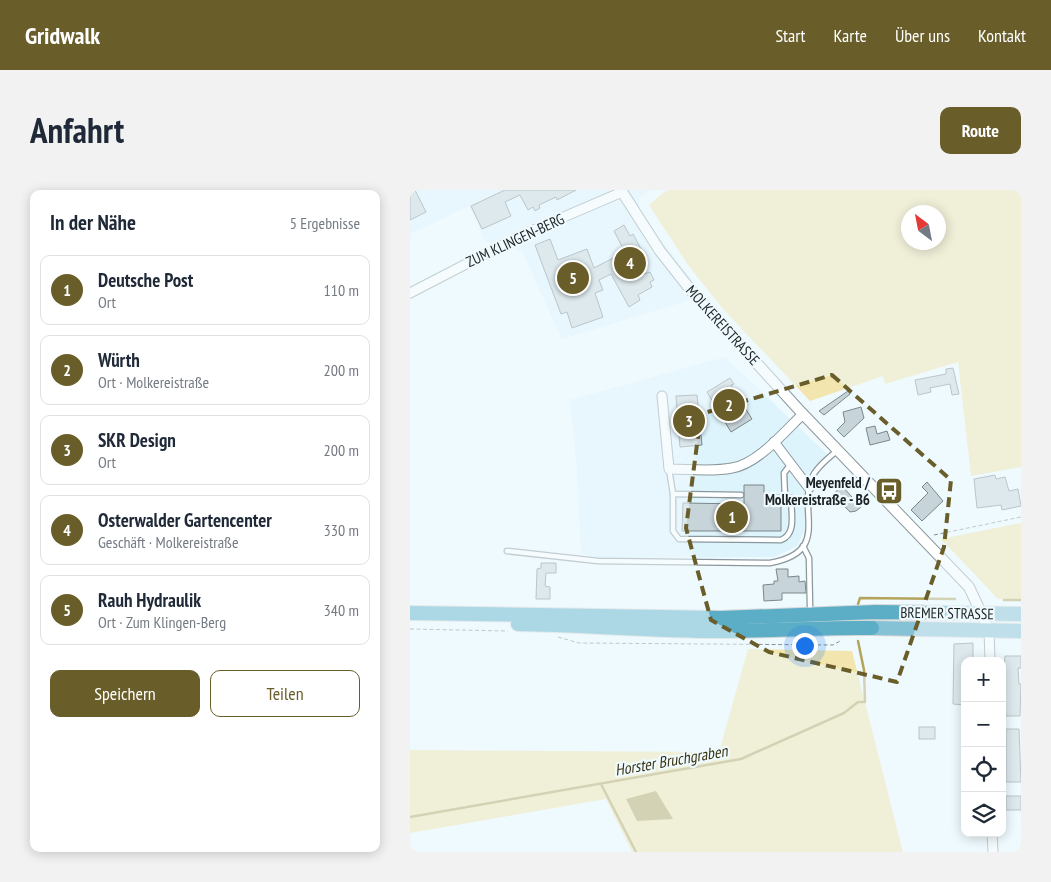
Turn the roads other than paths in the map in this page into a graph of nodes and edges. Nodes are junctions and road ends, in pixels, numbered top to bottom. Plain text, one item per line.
1 (623, 191) edge
2 (410, 293) edge
3 (662, 396) dead end
4 (803, 414) junction
5 (774, 442) junction
6 (839, 449) junction
7 (791, 464) junction
8 (669, 470) junction
9 (809, 488) junction
10 (673, 494) junction
11 (741, 495) dead end
12 (769, 498) dead end
13 (785, 498) junction
14 (803, 546) junction
15 (507, 551) dead end
16 (810, 606) dead end
17 (410, 613) edge
18 (952, 613) joint
19 (982, 614) junction
20 (1021, 614) edge
21 (410, 622) edge
22 (872, 628) joint
23 (989, 630) junction
24 (1021, 631) edge
25 (990, 657) edge
26 (992, 837) edge
27 (993, 852) edge

1 - 2 street, ZUM KLINGEN-BERG
1 - 4 street, MOLKEREISTRASSE
3 - 8 street
4 - 5 street
4 - 6 street, MOLKEREISTRASSE
5 - 7 street
5 - 8 street
6 - 9 lane
6 - 19 street, MOLKEREISTRASSE
7 - 9 street
7 - 13 lane
8 - 10 lane
9 - 14 lane
10 - 11 lane
10 - 13 lane
12 - 13 lane
14 - 15 lane
14 - 16 lane
17 - 18 highway, BREMER STRASSE
18 - 19 main road, BREMER STRASSE
19 - 20 main road, BREMER STRASSE
19 - 23 street, MOLKEREISTRASSE
21 - 22 highway
22 - 23 main road, BREMER STRASSE
23 - 24 main road, BREMER STRASSE
23 - 25 street
26 - 27 street

